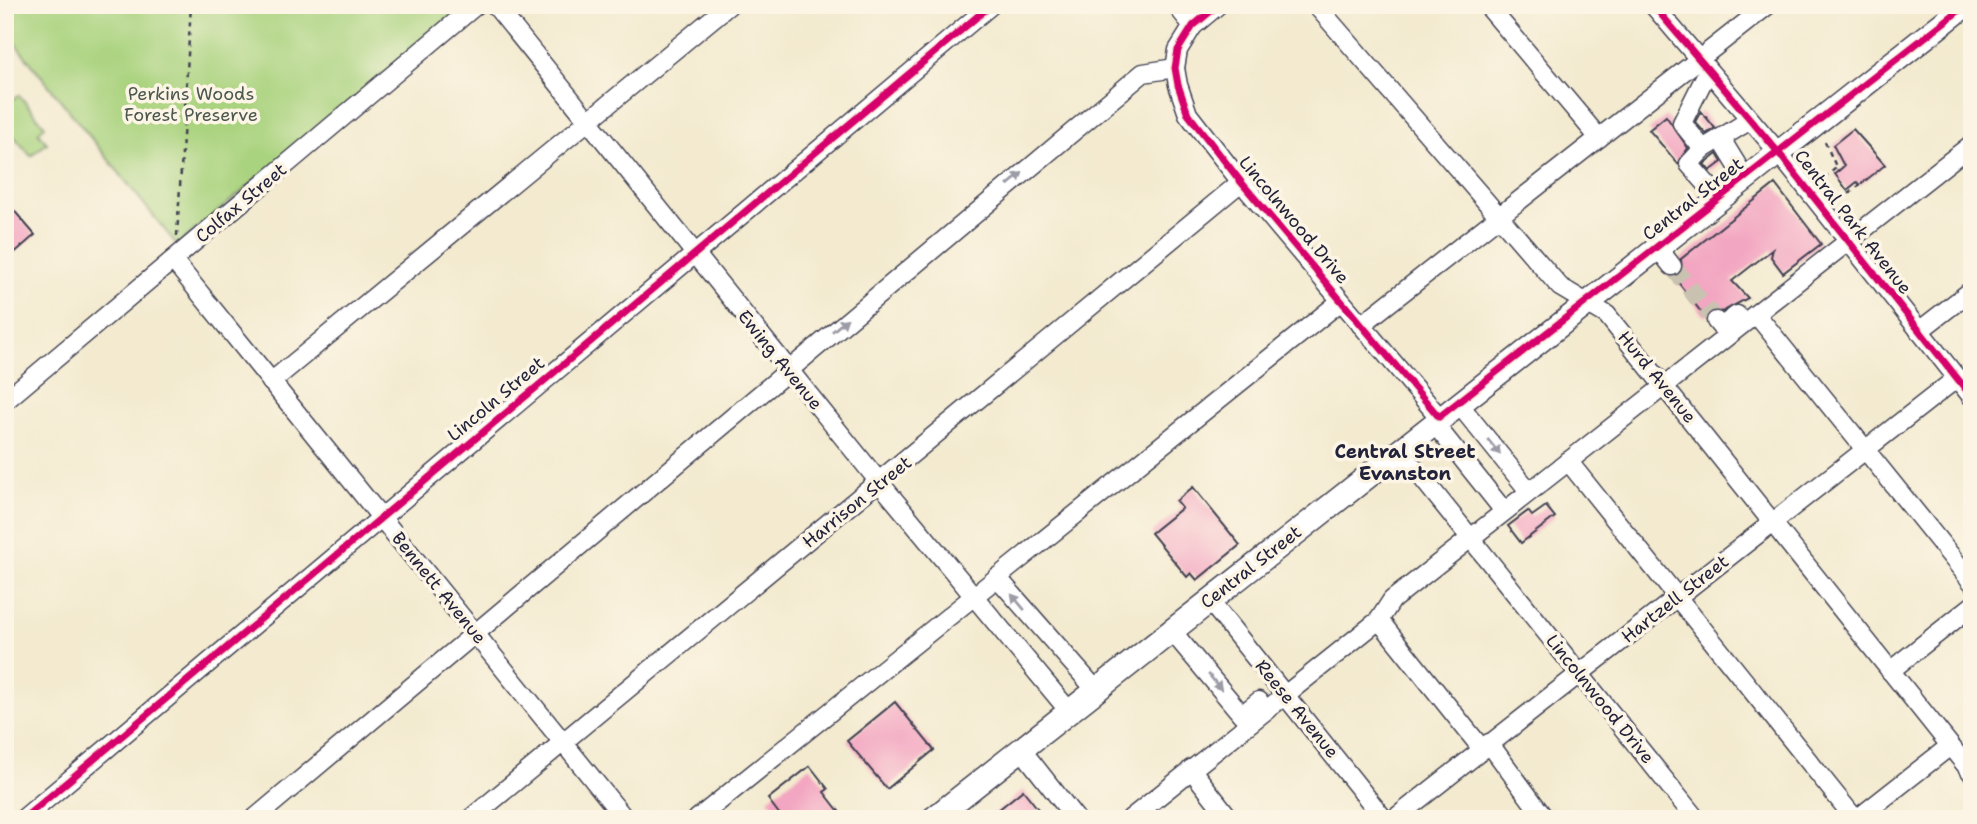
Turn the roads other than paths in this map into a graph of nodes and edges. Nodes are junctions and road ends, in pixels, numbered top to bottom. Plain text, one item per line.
1 (476, 5) edge
2 (495, 5) edge
3 (729, 5) edge
4 (991, 5) edge
5 (1176, 5) edge
6 (1218, 5) edge
7 (1316, 5) edge
8 (1487, 5) edge
9 (1653, 5) edge
10 (1768, 5) edge
11 (1966, 5) edge
12 (1193, 26) junction
13 (1704, 65) junction
14 (1175, 68) junction
15 (1751, 120) junction
16 (590, 123) junction
17 (1599, 138) junction
18 (1721, 139) junction
19 (1972, 144) edge
20 (1703, 149) junction
21 (1778, 152) junction
22 (1745, 178) junction
23 (1241, 182) junction
24 (1719, 198) junction
25 (1498, 217) junction
26 (1844, 236) junction
27 (1657, 247) junction
28 (694, 253) junction
29 (173, 260) junction
30 (1672, 266) tunnel mouth
31 (1972, 290) edge
32 (1341, 301) junction
33 (1586, 303) junction
34 (1756, 314) junction
35 (1716, 321) dead end
36 (1361, 325) junction
37 (1919, 331) junction
38 (788, 369) junction
39 (1957, 378) junction
40 (271, 382) junction
41 (1665, 387) junction
42 (1972, 397) edge
43 (5, 401) edge
44 (1458, 403) junction
45 (1436, 420) junction
46 (1399, 449) junction
47 (1865, 450) junction
48 (1568, 461) junction
49 (880, 483) junction
50 (1530, 491) junction
51 (1504, 511) junction
52 (381, 517) junction
53 (1773, 522) junction
54 (1471, 538) junction
55 (997, 577) junction
56 (1972, 582) edge
57 (973, 596) junction
58 (1677, 598) junction
59 (1209, 600) junction
60 (1972, 606) edge
61 (1379, 620) junction
62 (1171, 630) junction
63 (475, 633) junction
64 (1048, 636) junction
65 (1022, 655) junction
66 (1890, 671) junction
67 (1580, 674) junction
68 (1096, 690) junction
69 (1283, 690) junction
70 (1069, 711) junction
71 (563, 742) junction
72 (1486, 746) junction
73 (1950, 746) junction
74 (1021, 749) junction
75 (1191, 769) junction
76 (1972, 773) edge
77 (23, 819) edge
78 (254, 819) edge
79 (470, 819) edge
80 (625, 819) edge
81 (697, 819) edge
82 (933, 819) edge
83 (1076, 819) edge
84 (1130, 819) edge
85 (1230, 819) edge
86 (1384, 819) edge
87 (1394, 819) edge
88 (1545, 819) edge
89 (1696, 819) edge
90 (1856, 819) edge

1 - 29 street, Colfax Street
2 - 16 street, Ewing Avenue
3 - 16 street
4 - 28 street, Lincoln Street
5 - 12 street
6 - 12 street
7 - 25 street, Hurd Avenue
8 - 17 street
9 - 13 street, Central Park Avenue
10 - 13 street
11 - 21 main road, Central Street
12 - 14 street
13 - 15 street, Central Park Avenue
13 - 17 street
13 - 20 street
14 - 23 street, Lincolnwood Drive
38 -> 14 street
15 - 18 street
15 - 21 street, Central Park Avenue
16 - 28 street, Ewing Avenue
16 - 40 street
17 - 25 street
18 - 20 street
18 - 22 street
19 - 26 street
20 - 24 street
21 - 22 main road, Central Street
21 - 26 street, Central Park Avenue
22 - 24 main road, Central Street
23 - 32 street, Lincolnwood Drive
23 - 49 street, Harrison Street
24 - 27 main road, Central Street
25 - 33 street, Hurd Avenue
25 - 36 street
26 - 34 street
26 - 35 street
26 - 37 street, Central Park Avenue
27 - 30 street
27 - 33 main road, Central Street
28 - 38 street, Ewing Avenue
28 - 52 street, Lincoln Street
29 - 40 street, Bennett Avenue
29 - 43 street, Colfax Street
31 - 37 street
32 - 36 street, Lincolnwood Drive
32 - 55 street
33 - 41 street, Hurd Avenue
33 - 44 main road, Central Street
34 - 41 street
34 - 47 street
36 - 45 street, Lincolnwood Drive
37 - 39 street, Central Park Avenue
38 - 49 street, Ewing Avenue
38 - 63 street
39 - 42 street, Central Park Avenue
39 - 47 street, Hartzell Street
40 - 52 street, Bennett Avenue
41 - 48 street
41 - 53 street, Hurd Avenue
44 - 45 main road, Central Street
44 -> 50 street
45 - 46 main road, Central Street
45 - 51 street, Lincolnwood Drive
46 - 54 street, Lincolnwood Drive
46 - 59 main road, Central Street
47 - 53 street, Hartzell Street
47 - 56 street
48 - 50 street
48 - 58 street
49 - 57 street, Ewing Avenue
49 - 71 street, Harrison Street
50 - 51 street
51 - 54 street
52 - 63 street, Bennett Avenue
52 - 77 street, Lincoln Street
53 - 58 street, Hartzell Street
53 - 66 street, Hurd Avenue
54 - 61 street
54 - 67 street, Lincolnwood Drive
55 - 57 street
64 -> 55 street
57 - 65 street, Ewing Avenue
57 - 81 street
58 - 67 street, Hartzell Street
58 - 90 street
59 - 62 main road, Central Street
59 - 69 street, Reese Avenue
60 - 66 street
61 - 69 street
61 - 72 street
62 - 68 main road, Central Street
62 -> 69 street
63 - 71 street, Bennett Avenue
63 - 78 street
64 - 65 street
64 - 68 street
65 - 70 street, Ewing Avenue
66 - 73 street, Hurd Avenue
67 - 72 street, Hartzell Street
67 - 89 street, Lincolnwood Drive
68 - 70 main road, Central Street
69 - 75 street
69 - 86 street, Reese Avenue
70 - 74 main road, Central Street
71 - 79 street, Harrison Street
71 - 80 street, Bennett Avenue
72 - 87 street, Hartzell Street
72 - 88 street
73 - 76 street, Hurd Avenue
73 - 90 street
74 - 82 main road, Central Street
74 - 83 street
75 - 84 street
75 - 85 street

